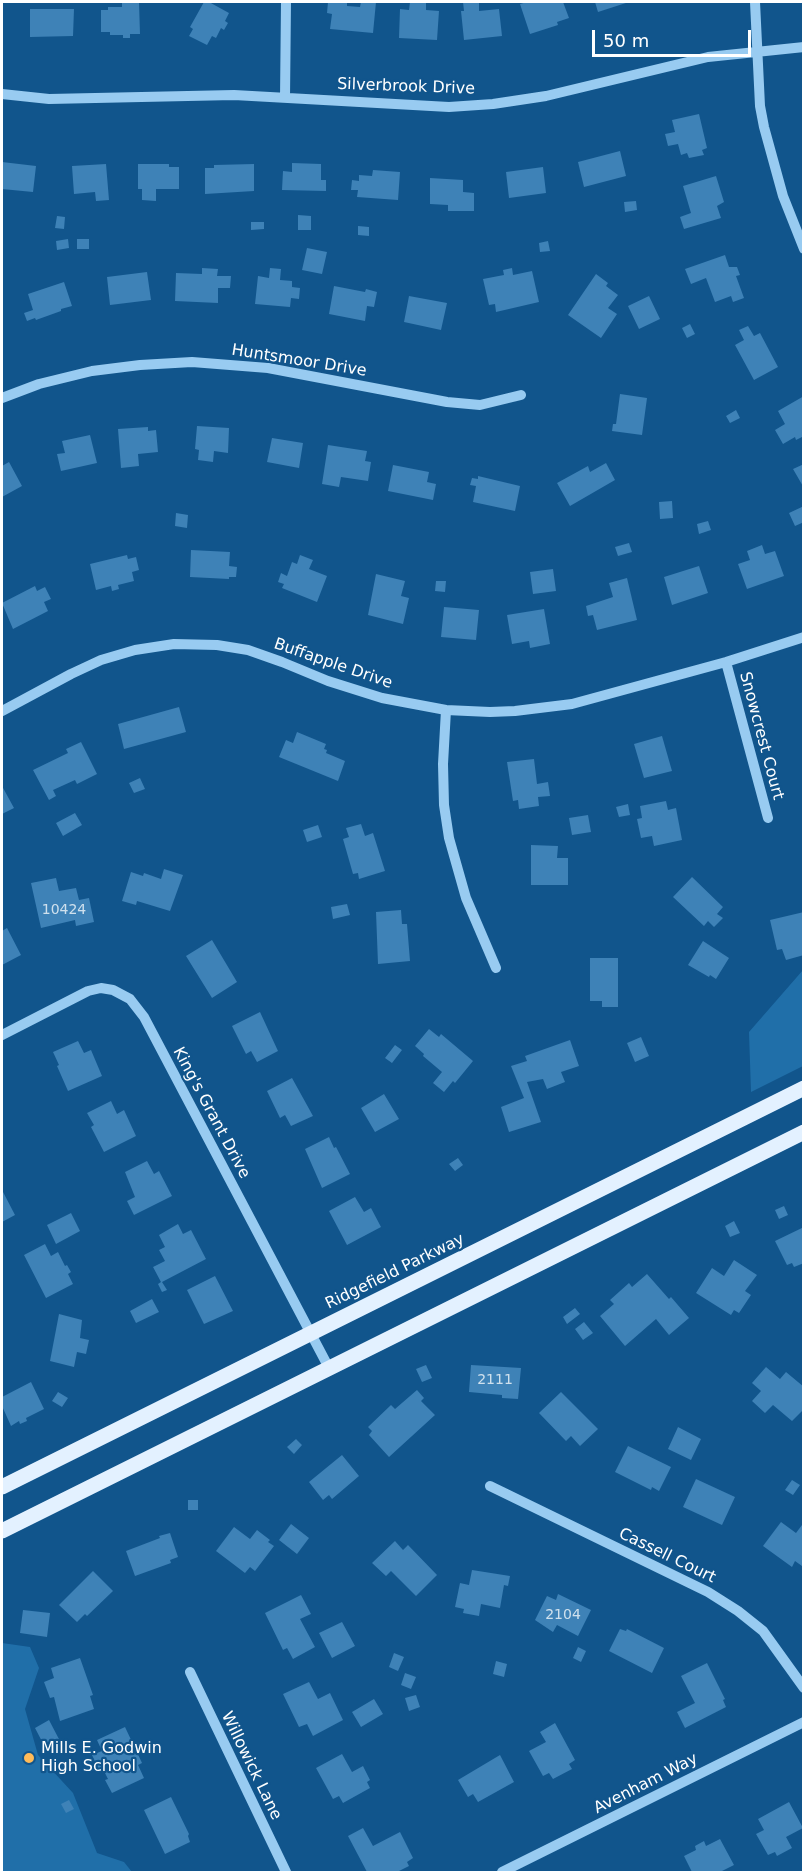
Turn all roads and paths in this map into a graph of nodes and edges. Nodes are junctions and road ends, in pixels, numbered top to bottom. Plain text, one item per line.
1 (286, 2) edge
2 (755, 2) edge
3 (804, 47) edge
4 (758, 51) junction
5 (2, 94) edge
6 (285, 98) junction
7 (804, 249) edge
8 (521, 395) dead end
9 (2, 398) edge
10 (804, 637) edge
11 (726, 662) junction
12 (2, 711) edge
13 (446, 711) junction
14 (768, 818) dead end
15 (496, 968) dead end
16 (2, 1035) edge
17 (804, 1088) edge
18 (804, 1132) edge
19 (310, 1334) junction
20 (329, 1368) junction
21 (490, 1486) dead end
22 (2, 1487) edge
23 (2, 1531) edge
24 (190, 1672) dead end
25 (804, 1688) edge
26 (804, 1722) edge
27 (286, 1872) edge
28 (502, 1872) edge

1 - 6 street
2 - 4 street
3 - 4 street, Silverbrook Drive
4 - 6 street, Silverbrook Drive
4 - 7 street
5 - 6 street, Silverbrook Drive
8 - 9 street, Huntsmoor Drive
10 - 11 street, Buffapple Drive
11 - 13 street, Buffapple Drive
11 - 14 street, Snowcrest Court
12 - 13 street, Buffapple Drive
13 - 15 street
16 - 19 street, King's Grant Drive
17 - 19 main road, Ridgefield Parkway
18 - 20 main road
19 - 20 street, King's Grant Drive
19 - 22 main road, Ridgefield Parkway
20 - 23 main road
21 - 25 street, Cassell Court
24 - 27 street, Willowick Lane
26 - 28 street, Avenham Way

